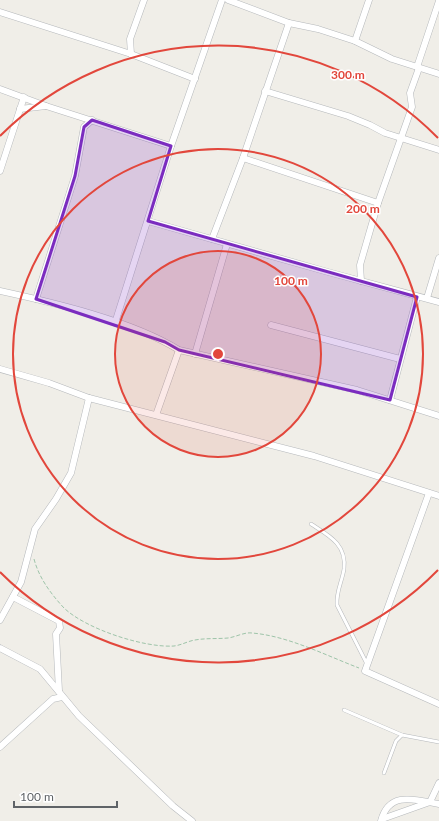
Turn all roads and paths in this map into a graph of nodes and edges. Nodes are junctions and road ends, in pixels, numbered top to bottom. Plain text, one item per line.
1 (144, 0) edge
2 (222, 0) edge
3 (228, 0) edge
4 (369, 0) edge
5 (439, 1) edge
6 (0, 12) edge
7 (289, 23) junction
8 (355, 41) junction
9 (131, 54) junction
10 (418, 68) junction
11 (439, 74) edge
12 (195, 79) junction
13 (0, 89) edge
14 (265, 91) junction
15 (24, 97) junction
16 (46, 106) junction
17 (20, 109) junction
18 (92, 120) junction
19 (400, 138) junction
20 (171, 146) junction
21 (439, 150) edge
22 (243, 158) junction
23 (2, 162) edge
24 (0, 171) edge
25 (378, 203) junction
26 (148, 221) junction
27 (212, 240) junction
28 (227, 244) junction
29 (439, 258) edge
30 (361, 281) junction
31 (0, 291) edge
32 (417, 297) junction
33 (427, 298) junction
34 (36, 299) junction
35 (439, 302) edge
36 (115, 323) junction
37 (271, 325) dead end
38 (179, 350) junction
39 (196, 354) junction
40 (400, 359) junction
41 (0, 369) edge
42 (89, 398) junction
43 (390, 400) junction
44 (156, 415) junction
45 (439, 416) edge
46 (429, 493) junction
47 (439, 496) edge
48 (311, 524) dead end
49 (33, 555) dead end
50 (12, 597) junction
51 (0, 620) edge
52 (0, 648) edge
53 (367, 664) junction
54 (365, 670) junction
55 (60, 694) junction
56 (439, 704) edge
57 (344, 710) dead end
58 (402, 735) junction
59 (439, 742) edge
60 (0, 747) edge
61 (384, 773) dead end
62 (439, 783) edge
63 (430, 802) junction
64 (439, 804) edge
65 (382, 820) edge
66 (192, 821) edge

1 - 9 street
2 - 12 street
3 - 7 street
4 - 8 street
5 - 10 street
6 - 9 street
7 - 8 street
7 - 14 street
8 - 10 street
9 - 12 street
10 - 11 street
10 - 19 street
12 - 20 street
13 - 15 street
14 - 19 street
14 - 22 street
15 - 16 street
15 - 17 street
16 - 17 street
16 - 18 street
17 - 23 street
18 - 20 street
18 - 34 street
19 - 21 street
19 - 25 street
20 - 26 street
22 - 25 street
22 - 27 street
23 - 24 street
25 - 30 street
26 - 27 street
26 - 36 street
27 - 28 street
28 - 30 street
28 - 39 street
29 - 33 street
30 - 32 street
31 - 34 street
32 - 33 street
32 - 40 street
33 - 35 street
34 - 36 street
36 - 38 street
37 - 40 street
38 - 39 street
38 - 44 street
39 - 43 street
40 - 43 street
41 - 42 street
42 - 44 street
42 - 50 street
43 - 45 street
44 - 46 street
46 - 47 street
46 - 53 street
48 - 53 lane
49 - 54 path
50 - 51 street
50 - 55 street
52 - 55 street
53 - 54 street
54 - 56 street
55 - 60 street
55 - 66 street
57 - 58 lane
58 - 59 lane
58 - 61 lane
62 - 63 street
63 - 64 street
63 - 65 street
63 - 65 street

